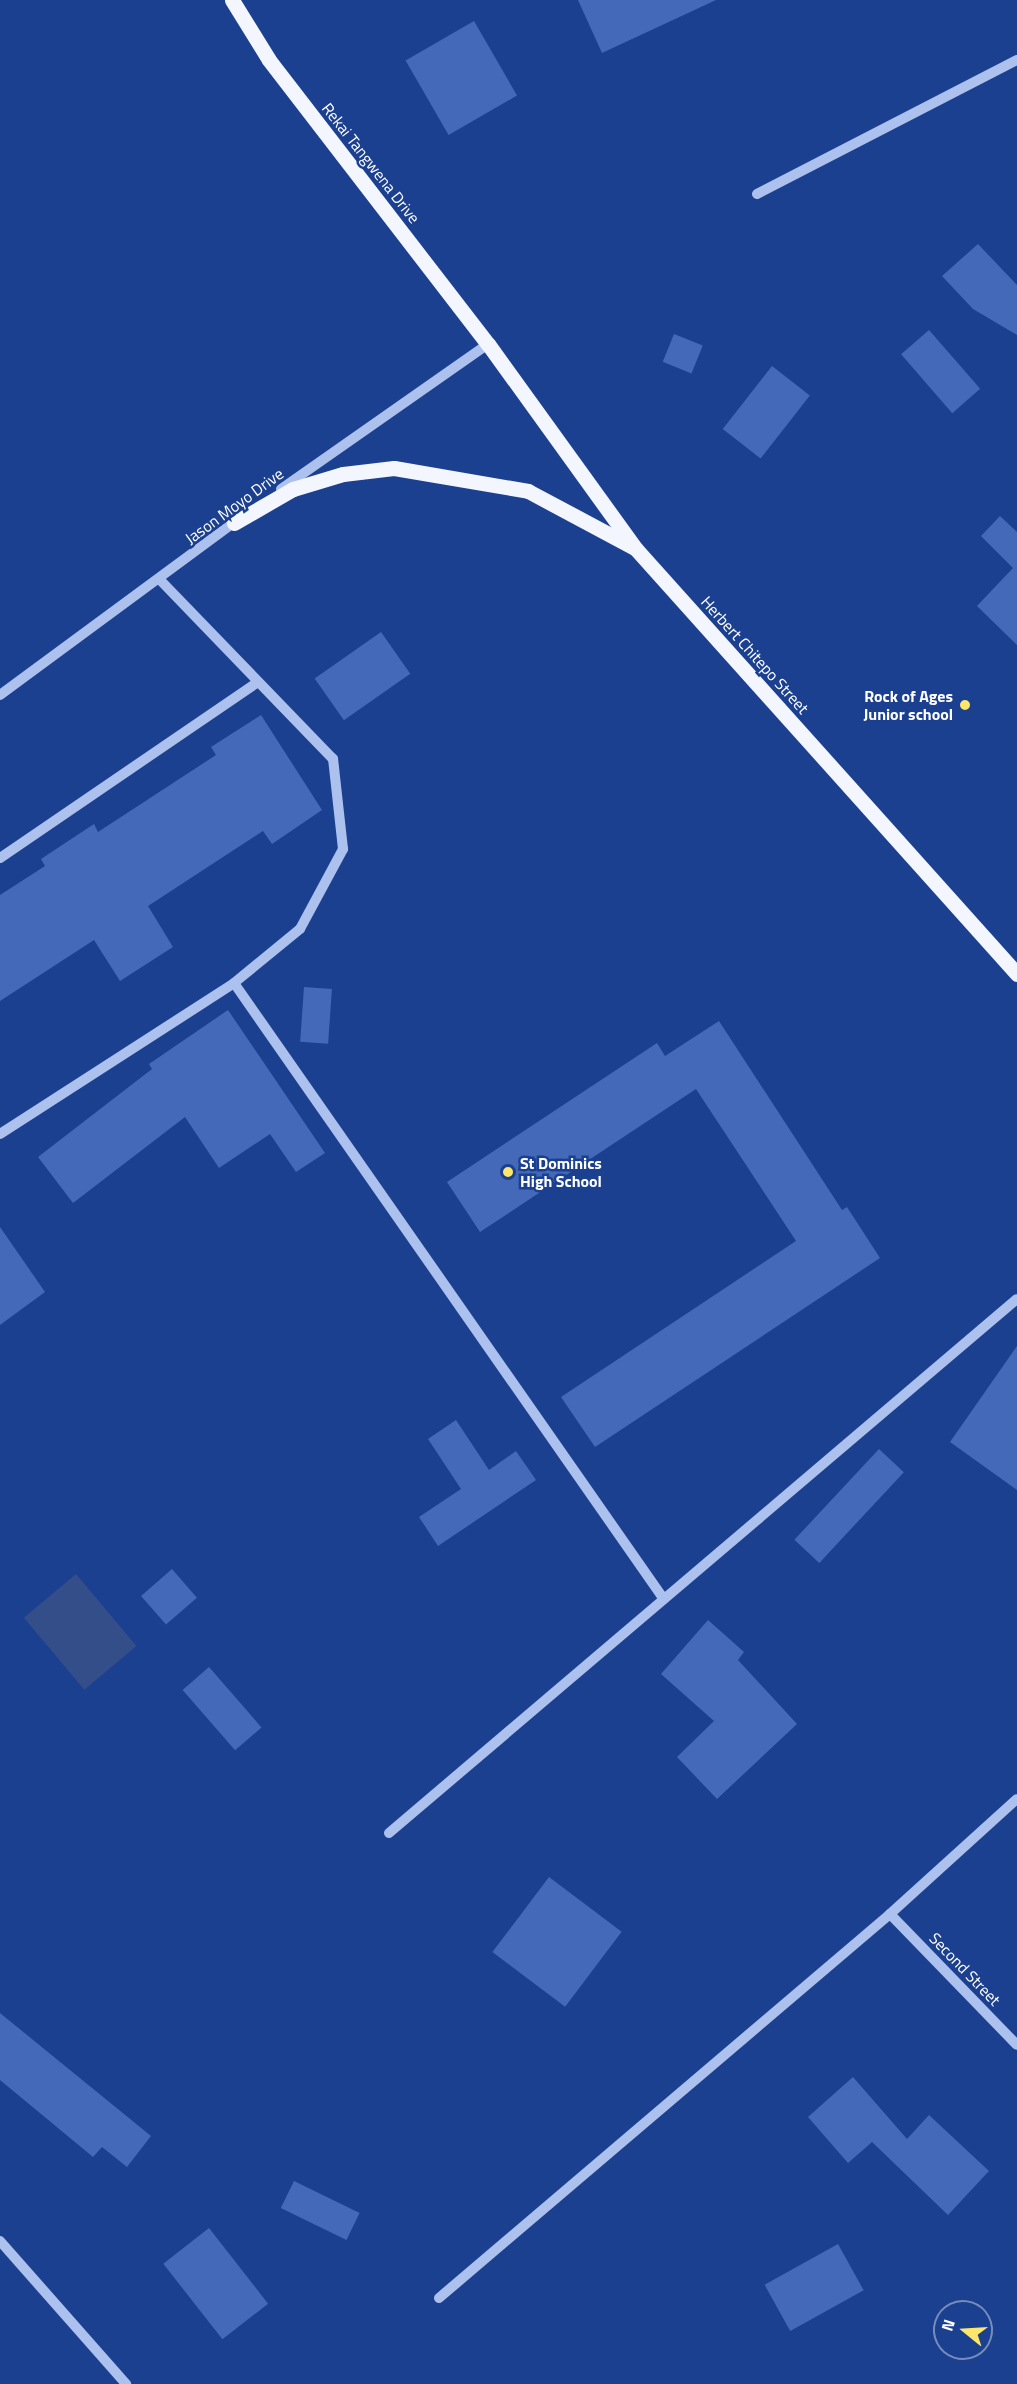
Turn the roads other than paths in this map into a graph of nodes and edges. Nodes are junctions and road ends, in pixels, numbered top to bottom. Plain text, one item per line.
1 (231, 0) edge
2 (1017, 60) edge
3 (757, 194) dead end
4 (488, 344) junction
5 (234, 523) junction
6 (636, 549) junction
7 (160, 580) junction
8 (258, 682) junction
9 (0, 694) edge
10 (0, 858) edge
11 (1017, 974) edge
12 (234, 983) junction
13 (0, 1134) edge
14 (1017, 1299) edge
15 (663, 1598) junction
16 (1017, 1799) edge
17 (389, 1833) dead end
18 (890, 1914) junction
19 (1017, 2045) edge
20 (0, 2241) edge
21 (439, 2298) dead end
22 (126, 2384) edge

1 - 4 main road, Rekai Tangwena Drive
2 - 3 street
4 - 5 street, Jason Moyo Drive
4 - 6 main road, Herbert Chitepo Street
5 - 6 main road
5 - 7 street, Jason Moyo Drive
6 - 11 main road, Herbert Chitepo Street
7 - 8 street
7 - 9 street, Jason Moyo Drive
8 - 10 street
8 - 12 street
12 - 13 street
12 - 15 street
14 - 15 street
15 - 17 street
16 - 18 street
18 - 19 street, Second Street
18 - 21 street
20 - 22 street

